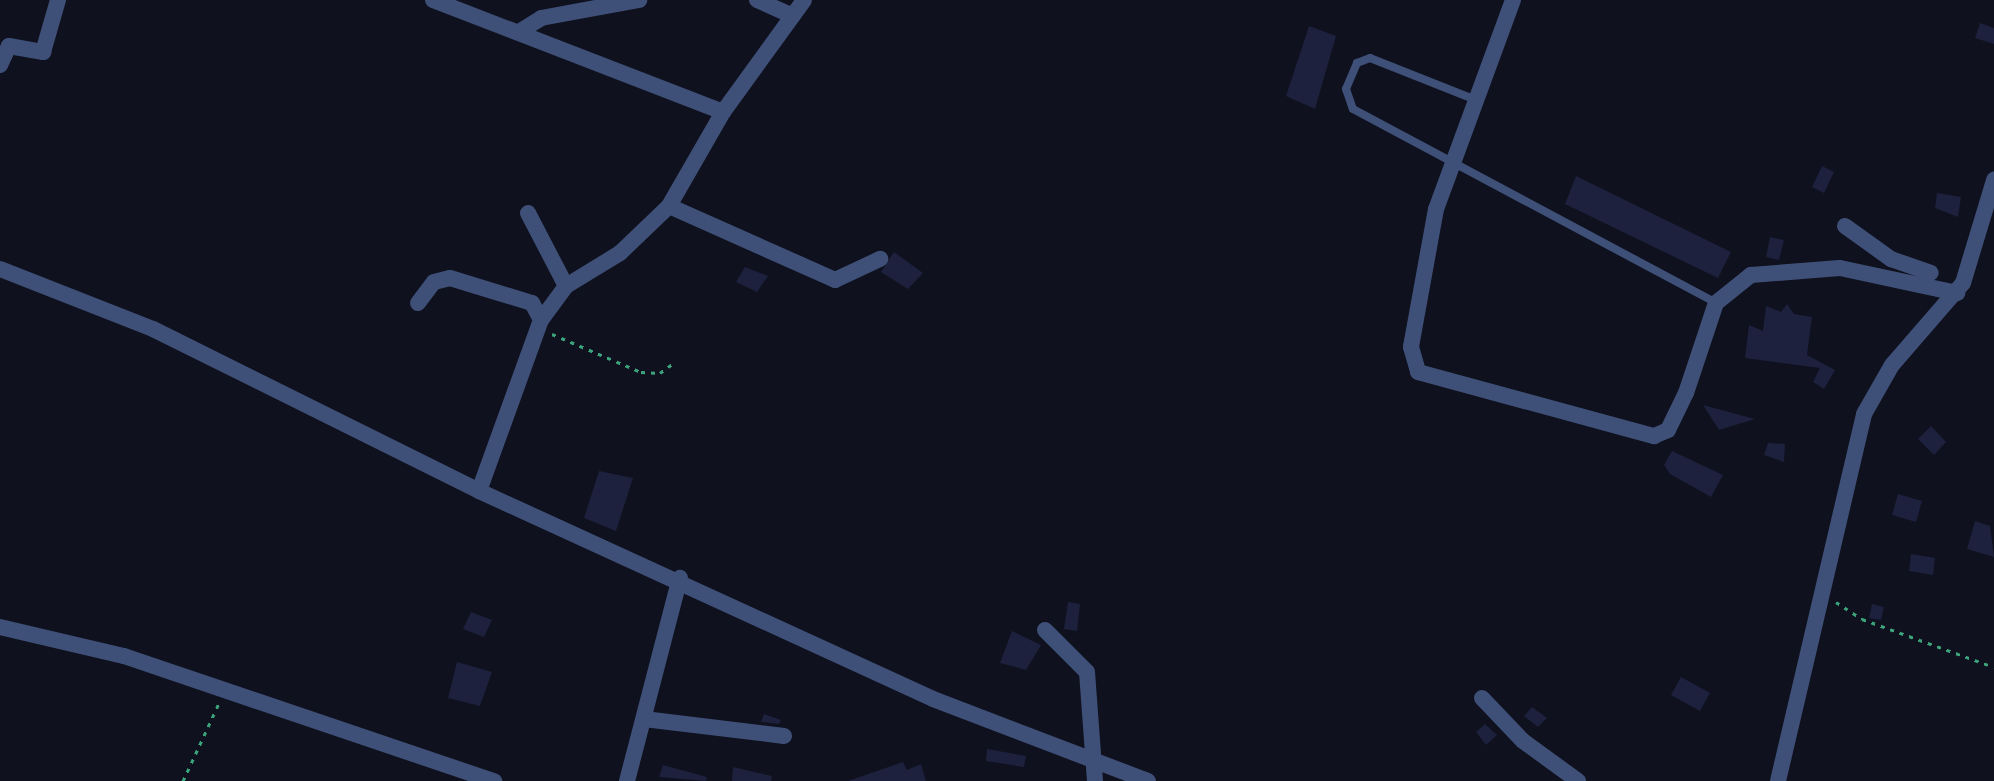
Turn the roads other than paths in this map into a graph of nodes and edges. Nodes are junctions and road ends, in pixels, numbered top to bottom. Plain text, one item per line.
1 (58, 0) edge
2 (433, 0) edge
3 (639, 0) edge
4 (757, 0) edge
5 (804, 0) edge
6 (1513, 0) edge
7 (793, 16) junction
8 (519, 32) junction
9 (0, 65) edge
10 (1476, 100) junction
11 (723, 112) junction
12 (1449, 164) junction
13 (1994, 180) edge
14 (669, 206) junction
15 (528, 213) dead end
16 (1845, 226) dead end
17 (880, 259) dead end
18 (0, 269) edge
19 (566, 286) junction
20 (1960, 288) junction
21 (418, 303) dead end
22 (1716, 303) junction
23 (543, 318) junction
24 (479, 491) junction
25 (680, 578) junction
26 (0, 627) edge
27 (1045, 630) dead end
28 (1482, 698) dead end
29 (644, 719) junction
30 (784, 736) dead end
31 (1096, 773) edge
32 (494, 781) edge
33 (627, 781) edge
34 (1148, 781) edge
35 (1578, 781) edge
36 (1778, 781) edge

1 - 9 street
2 - 8 street
3 - 8 street
4 - 7 street
5 - 7 street
6 - 10 street
7 - 11 street
8 - 11 street
10 - 12 street
10 - 12 lane
11 - 14 street
12 - 22 lane
12 - 22 street
13 - 20 street
14 - 17 street
14 - 19 street
15 - 19 street
16 - 20 street
18 - 24 street
19 - 23 street
20 - 22 street
20 - 36 street
21 - 23 street
23 - 24 street
24 - 25 street
25 - 29 street
25 - 31 street
26 - 32 street
27 - 31 street
28 - 35 street
29 - 30 street
29 - 33 street
31 - 34 street

